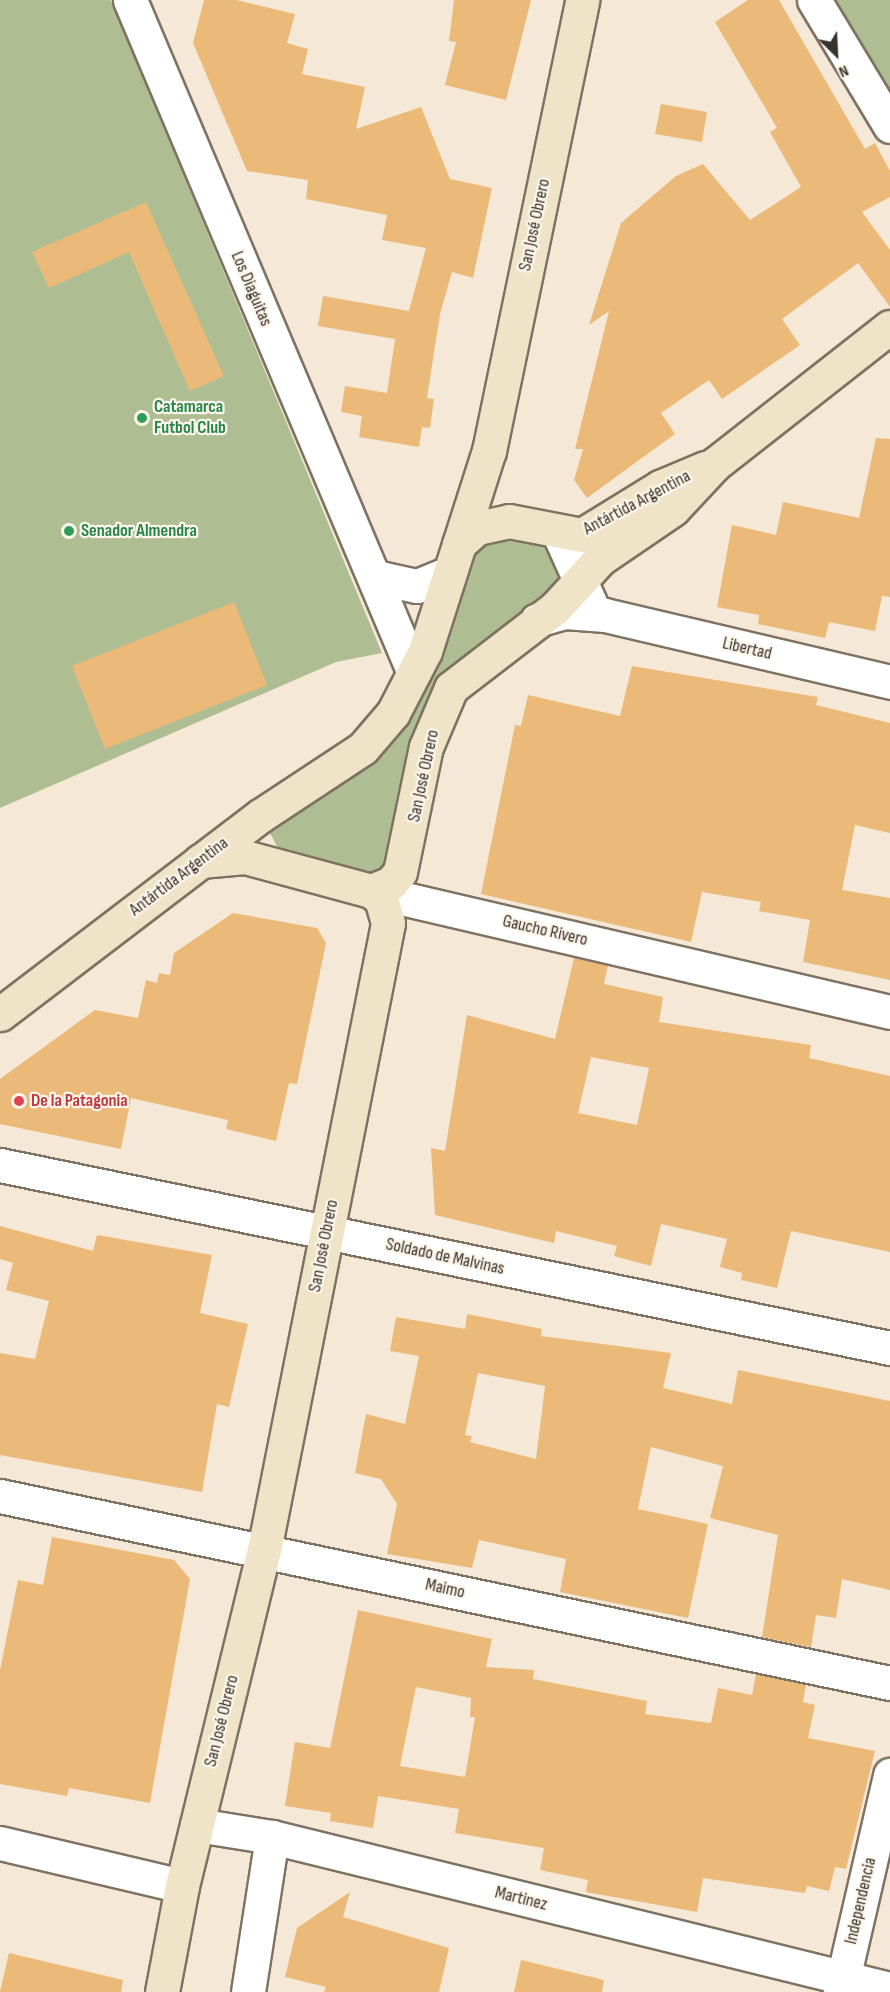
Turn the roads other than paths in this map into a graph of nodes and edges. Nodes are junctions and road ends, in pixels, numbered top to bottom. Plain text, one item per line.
1 (130, 0) edge
2 (582, 0) edge
3 (814, 0) edge
4 (890, 126) edge
5 (890, 327) edge
6 (489, 451) junction
7 (715, 464) junction
8 (526, 524) junction
9 (559, 534) junction
10 (454, 558) junction
11 (375, 577) junction
12 (576, 580) junction
13 (605, 615) junction
14 (537, 620) junction
15 (414, 673) junction
16 (890, 682) edge
17 (363, 748) joint
18 (260, 816) junction
19 (200, 861) junction
20 (263, 862) junction
21 (371, 891) junction
22 (890, 1012) edge
23 (0, 1014) edge
24 (0, 1165) edge
25 (326, 1232) junction
26 (890, 1348) edge
27 (0, 1496) edge
28 (264, 1550) junction
29 (890, 1683) edge
30 (890, 1775) edge
31 (197, 1825) junction
32 (272, 1837) junction
33 (0, 1843) edge
34 (182, 1886) junction
35 (842, 1985) edge
36 (890, 1989) edge
37 (162, 1992) edge
38 (248, 1992) edge

1 - 11 street, Los Diaguitas
2 - 6 street, San José Obrero
3 - 4 street
5 - 7 street, Antártida Argentina
6 - 8 street, San José Obrero
6 - 10 street, San José Obrero
7 - 9 street, Antártida Argentina
7 - 12 street, Antártida Argentina
8 - 9 street, Antártida Argentina
8 - 10 street, Antártida Argentina
9 - 12 street
10 - 11 street
10 - 15 street, San José Obrero
11 - 15 street, Los Diaguitas
12 - 13 street
12 - 14 street, San José Obrero
13 - 14 street, Libertad
13 - 16 street, Libertad
14 - 21 street, San José Obrero
15 - 17 street, San José Obrero
17 - 18 street, Antártida Argentina
18 - 19 street, Antártida Argentina
18 - 20 street
19 - 20 street, Gaucho Rivero
19 - 23 street, Antártida Argentina
20 - 21 street, Gaucho Rivero
21 - 22 street, Gaucho Rivero
21 - 25 street, San José Obrero
24 - 25 street, Soldado de Malvinas
25 - 26 street, Soldado de Malvinas
25 - 28 street, San José Obrero
27 - 28 street, Maimo
28 - 29 street, Maimo
28 - 31 street, San José Obrero
30 - 35 street, Independencia
31 - 32 street, Martinez
31 - 34 street, San José Obrero
32 - 35 street, Martinez
32 - 38 street
33 - 34 street
34 - 37 street, San José Obrero
35 - 36 street, Martinez

